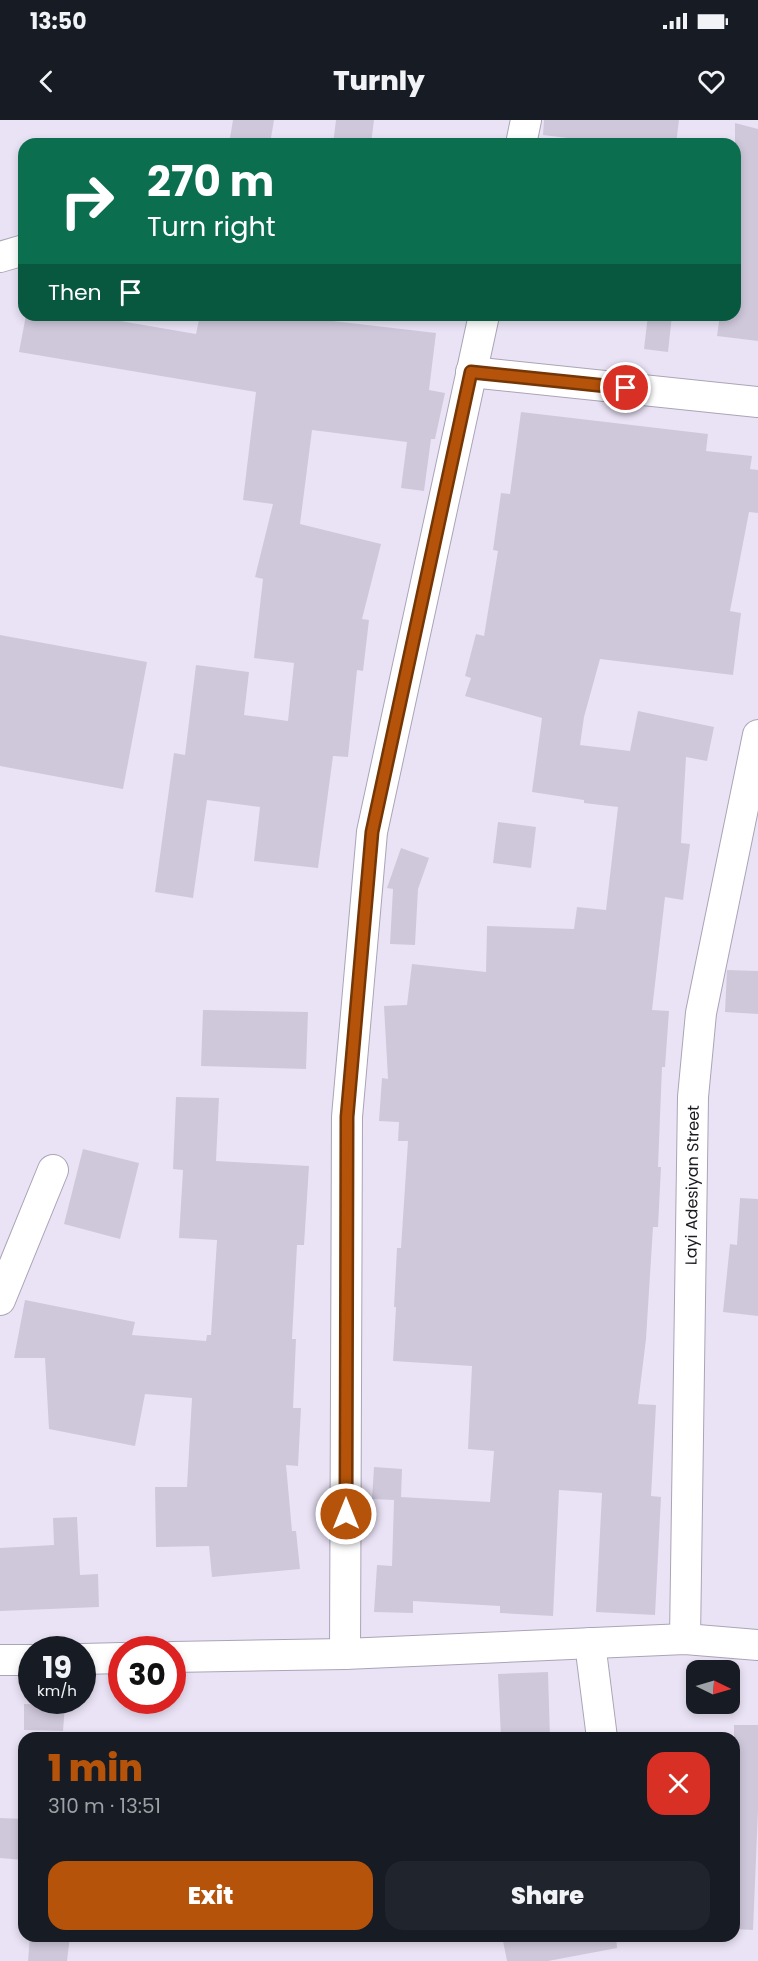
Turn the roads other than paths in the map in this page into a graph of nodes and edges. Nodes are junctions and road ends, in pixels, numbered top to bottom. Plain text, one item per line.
1 (526, 120) edge
2 (522, 138) edge
3 (18, 252) edge
4 (0, 257) edge
5 (483, 321) edge
6 (471, 372) junction
7 (758, 402) edge
8 (758, 735) edge
9 (751, 803) edge
10 (53, 1170) dead end
11 (0, 1300) edge
12 (685, 1639) junction
13 (590, 1643) junction
14 (758, 1645) edge
15 (345, 1654) junction
16 (186, 1657) edge
17 (0, 1660) edge
18 (18, 1660) edge
19 (601, 1732) edge

1 - 2 street
3 - 4 street
5 - 6 street
6 - 7 street
6 - 15 street
8 - 9 street, Layi Adesiyan Street
9 - 12 street, Layi Adesiyan Street
10 - 11 street
12 - 13 street
12 - 14 street
13 - 15 street
13 - 19 street
15 - 16 street
17 - 18 street

